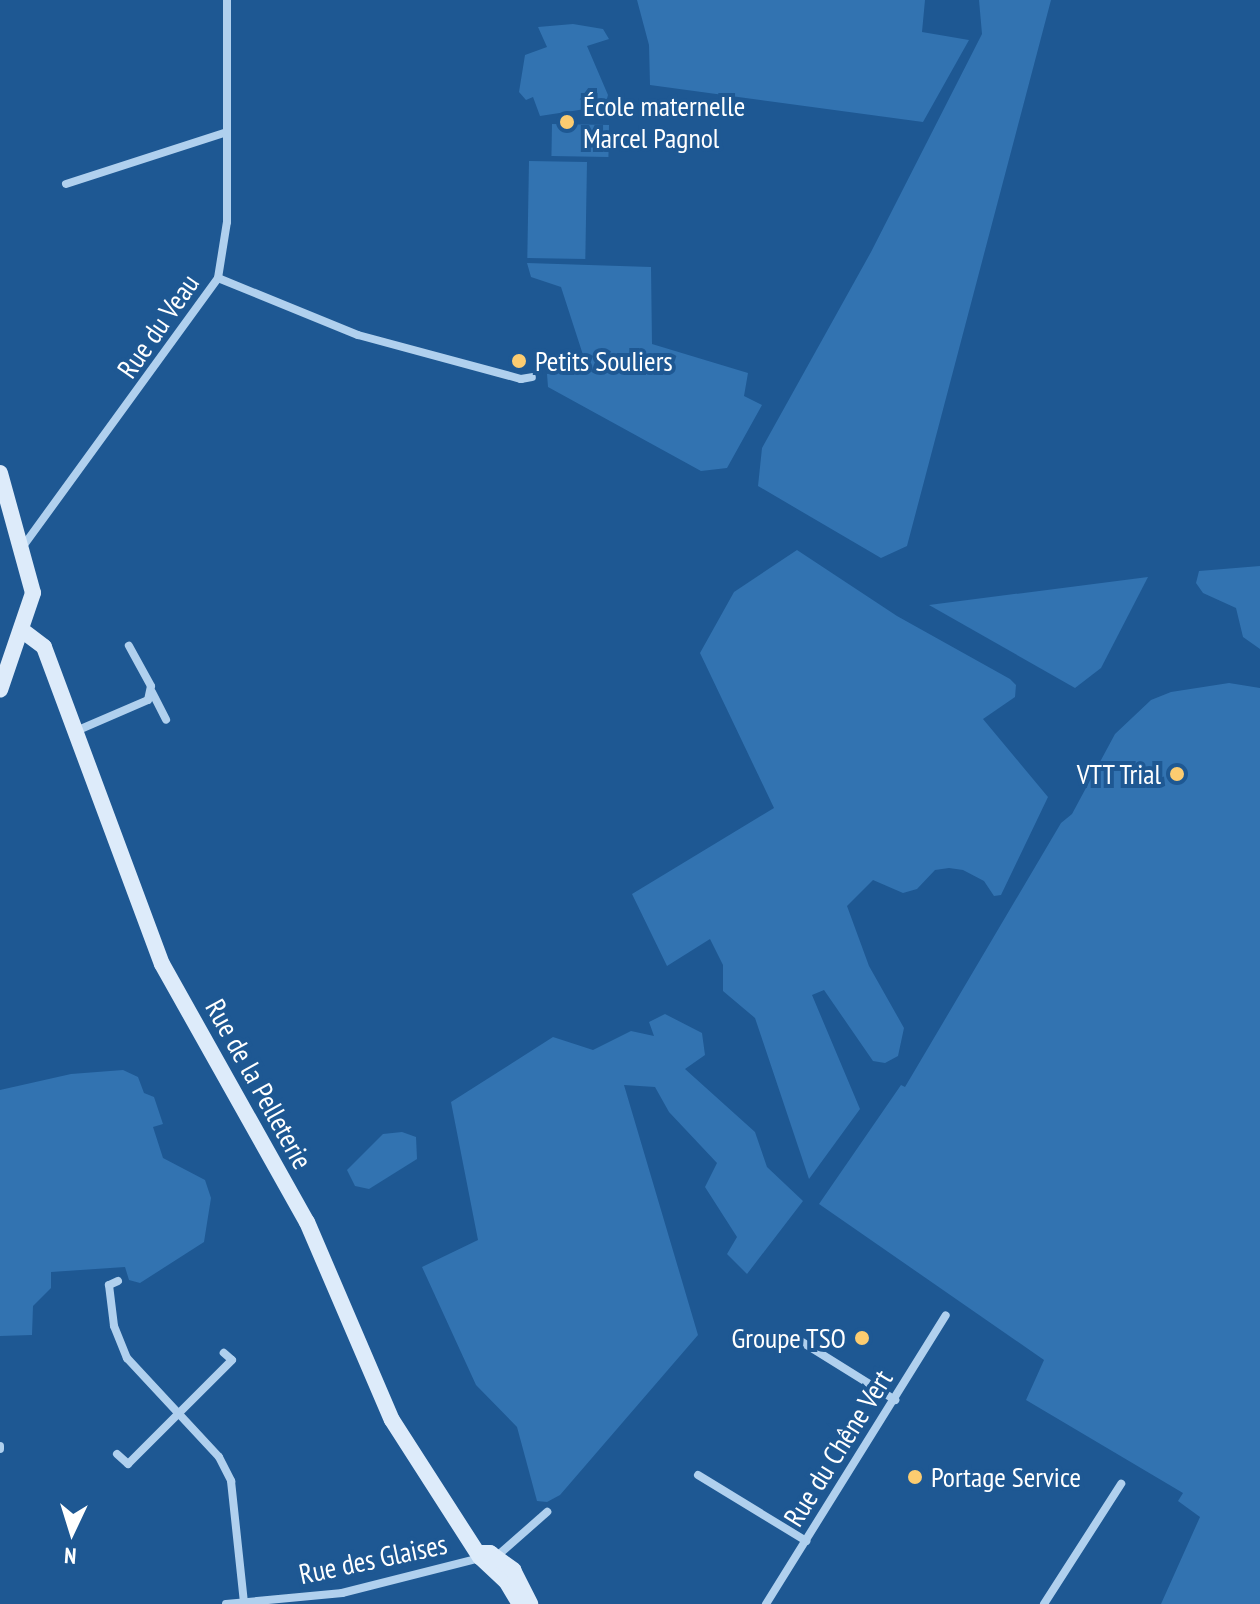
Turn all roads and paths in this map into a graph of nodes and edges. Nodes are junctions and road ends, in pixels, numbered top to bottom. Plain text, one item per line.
1 (228, 0) edge
2 (224, 133) junction
3 (66, 184) dead end
4 (218, 278) junction
5 (532, 377) dead end
6 (0, 473) edge
7 (24, 545) junction
8 (23, 631) junction
9 (129, 646) dead end
10 (0, 690) edge
11 (151, 691) junction
12 (166, 720) dead end
13 (74, 732) junction
14 (118, 1281) dead end
15 (946, 1315) dead end
16 (802, 1342) dead end
17 (224, 1353) dead end
18 (895, 1400) junction
19 (178, 1415) junction
20 (117, 1454) dead end
21 (698, 1475) dead end
22 (1121, 1484) dead end
23 (547, 1512) dead end
24 (806, 1541) junction
25 (485, 1556) junction
26 (298, 1601) edge
27 (244, 1602) edge
28 (227, 1604) edge
29 (520, 1604) edge
30 (530, 1604) edge
31 (766, 1604) edge
32 (1044, 1604) edge

1 - 2 street, Rue du Veau
2 - 3 street
2 - 4 street, Rue du Veau
4 - 5 street
4 - 7 street, Rue du Veau
6 - 7 main road
7 - 8 main road
8 - 10 main road
8 - 13 main road, Rue de la Pelleterie
9 - 11 street
11 - 12 street
11 - 13 street
13 - 25 main road, Rue de la Pelleterie
14 - 19 street
15 - 18 street, Rue du Chêne Vert
16 - 18 street
17 - 19 street
18 - 24 street, Rue du Chêne Vert
19 - 20 street
19 - 27 street
21 - 24 street
22 - 32 street
23 - 25 street
24 - 31 street, Rue du Chêne Vert
25 - 26 street, Rue des Glaises
25 - 29 main road, Rue de la Pelleterie
25 - 30 main road, Rue de la Pelleterie
26 - 27 street, Rue des Glaises
27 - 28 street, Rue des Glaises

